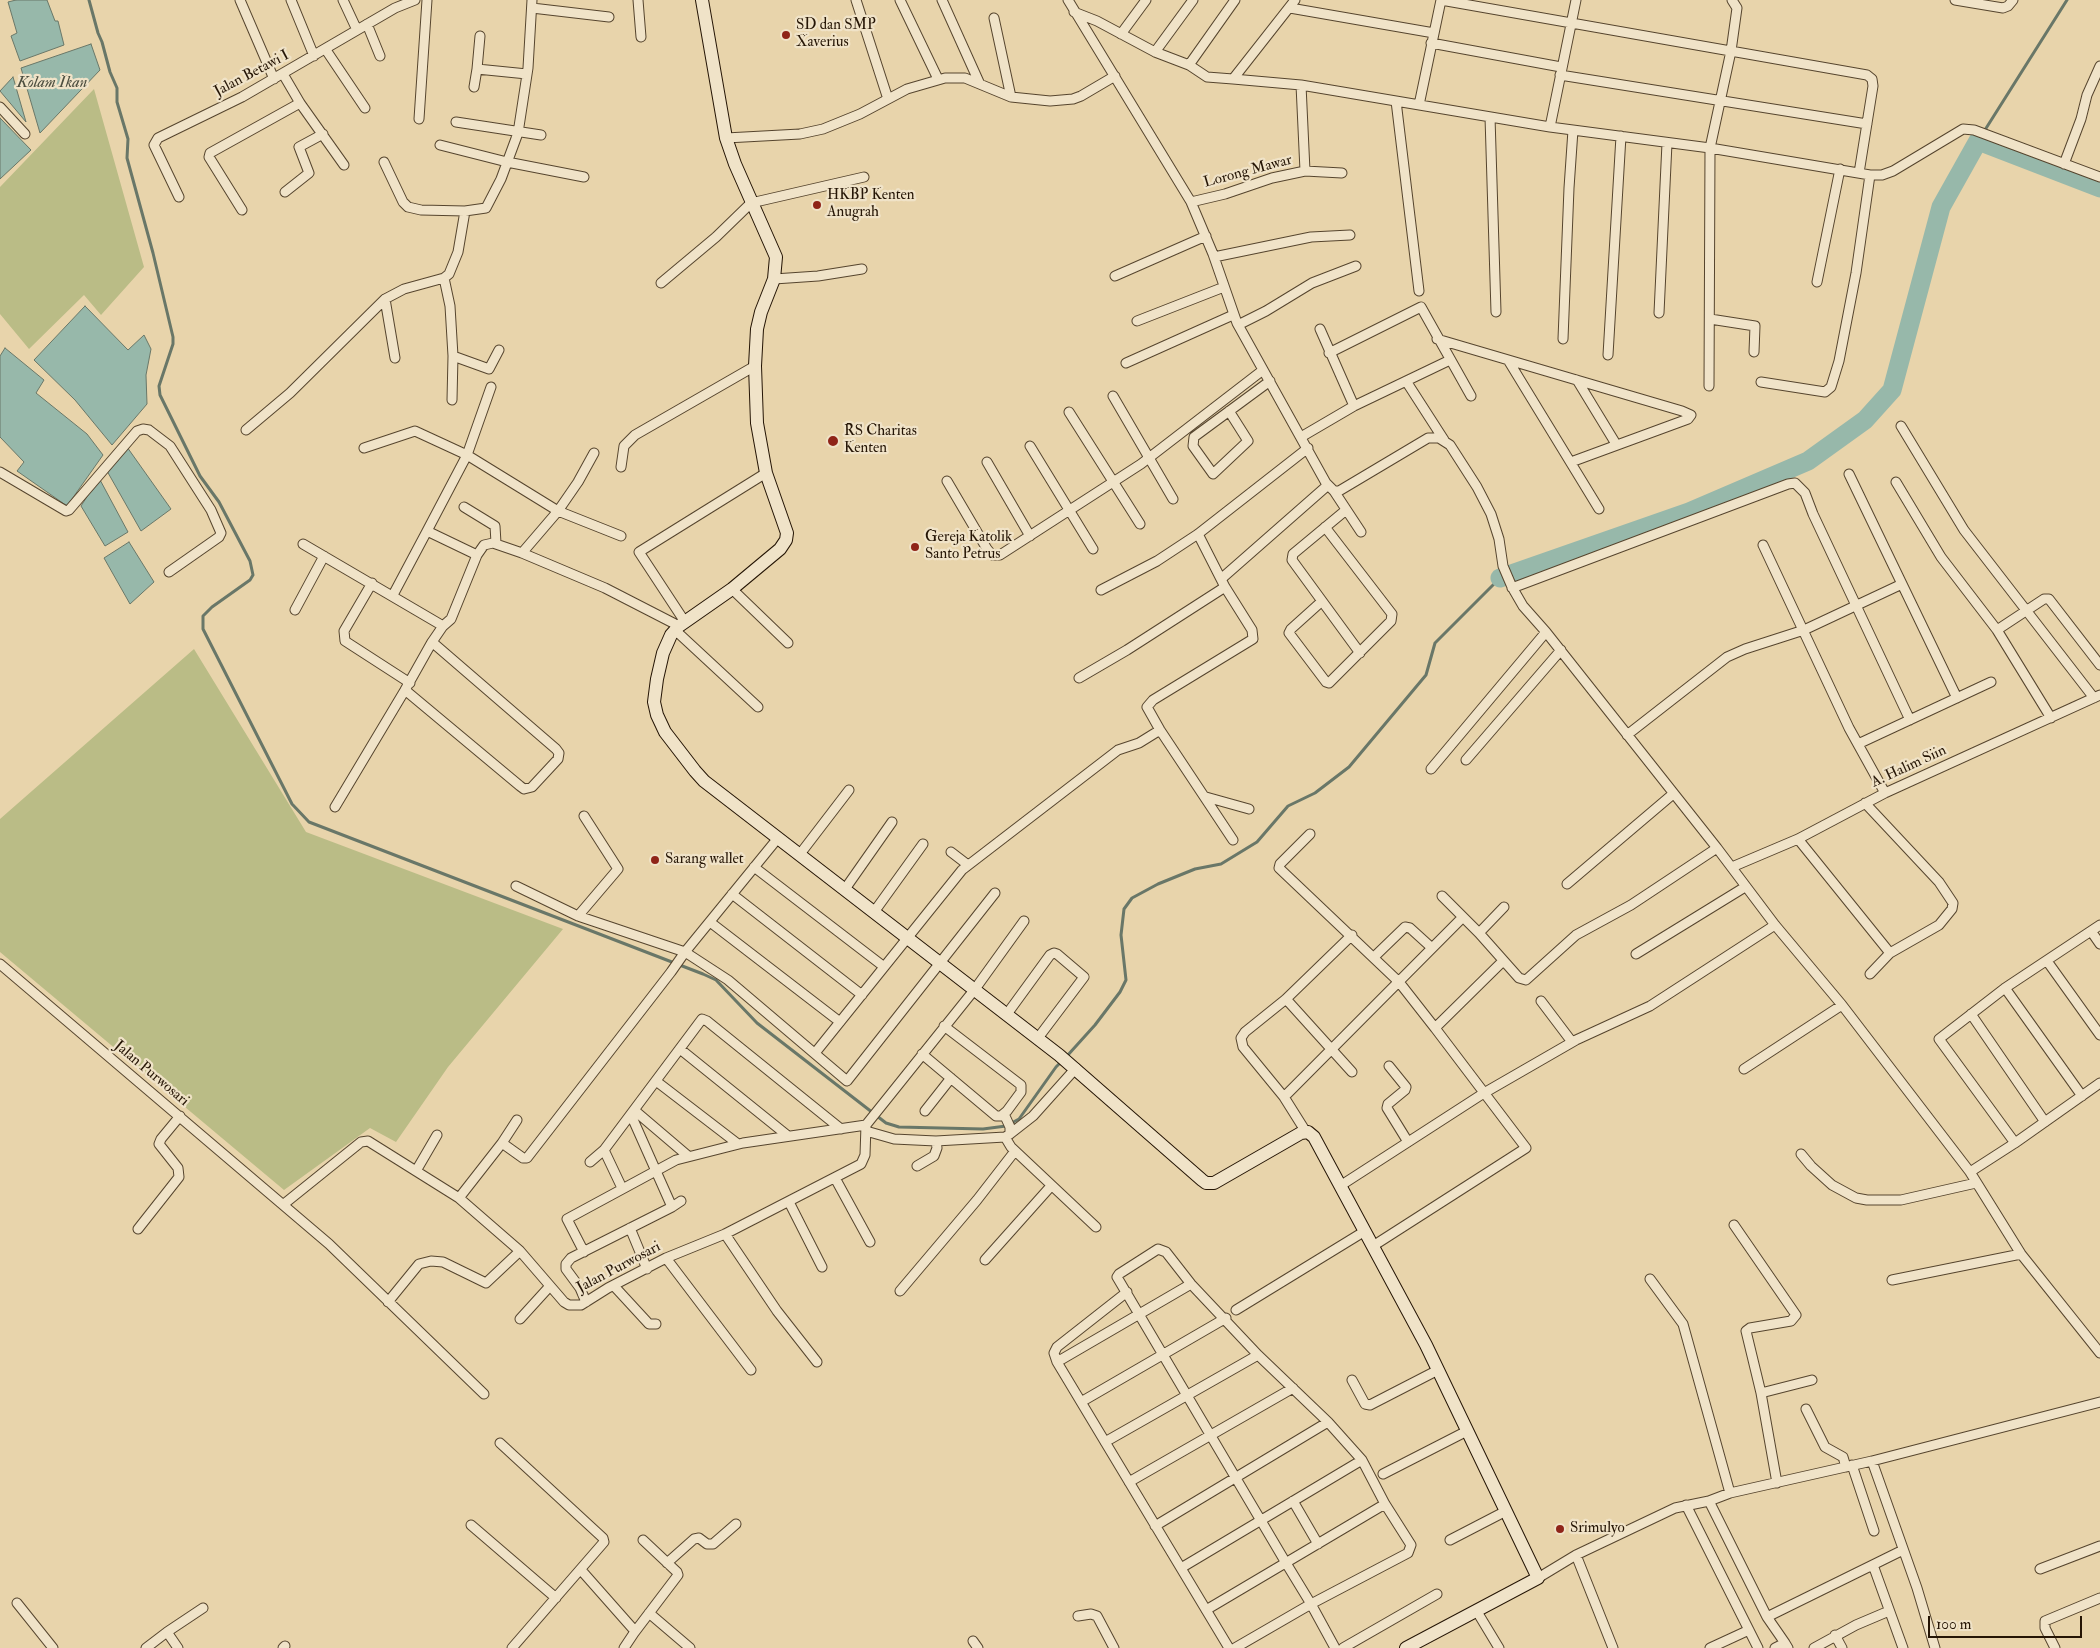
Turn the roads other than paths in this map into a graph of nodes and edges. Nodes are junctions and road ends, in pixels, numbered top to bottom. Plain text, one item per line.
1 (240, 0) edge
2 (291, 0) edge
3 (343, 0) edge
4 (415, 0) edge
5 (427, 0) edge
6 (638, 0) edge
7 (702, 0) edge
8 (900, 0) edge
9 (942, 0) edge
10 (1068, 0) edge
11 (1146, 0) edge
12 (1193, 0) edge
13 (1235, 0) edge
14 (1576, 0) edge
15 (1732, 0) edge
16 (1955, 0) edge
17 (2013, 0) edge
18 (860, 1) edge
19 (532, 4) edge
20 (1292, 4) edge
21 (1074, 12) junction
22 (609, 17) dead end
23 (994, 18) dead end
24 (367, 24) junction
25 (1571, 24) junction
26 (356, 30) junction
27 (1434, 33) junction
28 (1121, 34) junction
29 (480, 36) dead end
30 (641, 37) dead end
31 (1431, 43) junction
32 (326, 50) junction
33 (1731, 51) junction
34 (1156, 52) junction
35 (314, 56) junction
36 (380, 56) dead end
37 (1189, 65) junction
38 (2100, 66) edge
39 (477, 69) junction
40 (1561, 71) junction
41 (284, 74) junction
42 (527, 74) junction
43 (1115, 76) junction
44 (274, 79) junction
45 (938, 79) junction
46 (1234, 79) junction
47 (978, 82) junction
48 (1301, 86) junction
49 (474, 87) dead end
50 (1011, 97) junction
51 (888, 99) junction
52 (1721, 100) junction
53 (1396, 101) junction
54 (300, 103) junction
55 (1419, 105) junction
56 (0, 107) edge
57 (365, 108) dead end
58 (1490, 117) junction
59 (419, 119) dead end
60 (456, 122) dead end
61 (1867, 124) junction
62 (1550, 127) junction
63 (1574, 130) junction
64 (518, 132) junction
65 (25, 134) dead end
66 (323, 134) junction
67 (541, 135) dead end
68 (1621, 136) junction
69 (726, 138) junction
70 (1667, 143) junction
71 (440, 145) dead end
72 (1710, 148) junction
73 (384, 162) dead end
74 (507, 162) junction
75 (2064, 164) junction
76 (344, 166) dead end
77 (1840, 169) junction
78 (1305, 171) junction
79 (1342, 173) dead end
80 (1859, 173) junction
81 (1870, 175) junction
82 (584, 177) dead end
83 (864, 177) dead end
84 (2100, 177) edge
85 (285, 192) dead end
86 (179, 197) dead end
87 (1190, 202) junction
88 (751, 203) junction
89 (242, 210) dead end
90 (465, 210) junction
91 (1350, 235) dead end
92 (1206, 236) junction
93 (1214, 257) junction
94 (1356, 266) dead end
95 (862, 269) dead end
96 (1115, 276) dead end
97 (444, 278) junction
98 (774, 279) junction
99 (661, 282) dead end
100 (1817, 282) dead end
101 (1224, 286) junction
102 (1419, 291) dead end
103 (386, 299) junction
104 (1496, 312) dead end
105 (1659, 312) dead end
106 (1234, 315) junction
107 (1710, 319) junction
108 (1137, 321) dead end
109 (1238, 325) junction
110 (1320, 329) dead end
111 (1437, 339) junction
112 (1564, 339) dead end
113 (499, 350) dead end
114 (1754, 352) dead end
115 (1330, 353) junction
116 (1608, 355) dead end
117 (453, 356) junction
118 (395, 358) dead end
119 (1450, 360) junction
120 (1508, 360) junction
121 (1126, 363) dead end
122 (755, 366) junction
123 (1263, 370) junction
124 (1576, 380) junction
125 (1270, 381) junction
126 (1406, 381) junction
127 (1761, 382) dead end
128 (1709, 386) dead end
129 (491, 387) dead end
130 (1112, 396) dead end
131 (1471, 396) dead end
132 (452, 400) dead end
133 (1354, 406) junction
134 (1229, 411) junction
135 (1069, 412) dead end
136 (1901, 426) dead end
137 (246, 430) dead end
138 (1301, 437) junction
139 (1444, 440) junction
140 (1616, 444) junction
141 (1030, 446) dead end
142 (364, 448) dead end
143 (1308, 448) junction
144 (594, 453) dead end
145 (467, 455) junction
146 (1150, 457) junction
147 (987, 462) dead end
148 (1571, 462) junction
149 (621, 467) dead end
150 (0, 472) edge
151 (766, 473) junction
152 (1849, 474) dead end
153 (947, 481) dead end
154 (1113, 482) junction
155 (1896, 482) dead end
156 (1331, 488) junction
157 (1173, 499) dead end
158 (464, 507) dead end
159 (1600, 509) dead end
160 (1069, 510) junction
161 (1346, 510) junction
162 (558, 511) junction
163 (1140, 524) dead end
164 (1325, 526) junction
165 (426, 531) junction
166 (1361, 532) dead end
167 (1198, 534) junction
168 (621, 536) dead end
169 (1030, 536) junction
170 (496, 543) junction
171 (303, 544) dead end
172 (1763, 545) dead end
173 (1093, 549) dead end
174 (522, 553) junction
175 (324, 556) junction
176 (478, 556) junction
177 (169, 572) dead end
178 (1221, 579) junction
179 (372, 583) junction
180 (1902, 584) junction
181 (1225, 587) junction
182 (1512, 588) junction
183 (732, 589) junction
184 (1101, 590) dead end
185 (393, 595) junction
186 (1321, 602) junction
187 (1857, 606) junction
188 (295, 610) dead end
189 (2026, 611) junction
190 (443, 626) junction
191 (680, 626) junction
192 (1804, 630) junction
193 (1997, 630) junction
194 (1546, 632) junction
195 (432, 642) junction
196 (788, 643) dead end
197 (1561, 650) junction
198 (1360, 653) junction
199 (2100, 665) edge
200 (1079, 678) dead end
201 (1991, 682) dead end
202 (408, 687) junction
203 (2097, 697) edge
204 (1957, 698) junction
205 (758, 707) dead end
206 (2051, 718) junction
207 (1910, 720) junction
208 (1160, 730) junction
209 (1627, 735) junction
210 (1858, 744) junction
211 (1466, 760) dead end
212 (1431, 769) dead end
213 (848, 790) dead end
214 (1674, 794) junction
215 (1885, 794) junction
216 (1206, 797) junction
217 (1865, 803) junction
218 (335, 807) dead end
219 (1249, 809) dead end
220 (584, 816) dead end
221 (892, 822) dead end
222 (1310, 834) dead end
223 (778, 838) junction
224 (1798, 839) junction
225 (1233, 840) dead end
226 (923, 844) dead end
227 (1717, 848) junction
228 (951, 852) dead end
229 (800, 854) junction
230 (968, 865) junction
231 (754, 867) junction
232 (1732, 867) junction
233 (1567, 884) dead end
234 (516, 886) dead end
235 (1745, 887) junction
236 (845, 889) junction
237 (995, 893) dead end
238 (732, 894) junction
239 (1442, 896) dead end
240 (1504, 907) dead end
241 (874, 912) junction
242 (578, 916) junction
243 (1463, 917) junction
244 (1024, 921) dead end
245 (710, 922) junction
246 (1775, 925) junction
247 (2100, 925) edge
248 (2091, 931) junction
249 (1479, 933) junction
250 (1352, 935) junction
251 (907, 938) junction
252 (2100, 944) edge
253 (1432, 948) junction
254 (1890, 953) junction
255 (1636, 954) dead end
256 (683, 955) junction
257 (1374, 957) junction
258 (1503, 961) junction
259 (2046, 961) junction
260 (0, 964) edge
261 (940, 964) junction
262 (883, 966) junction
263 (1870, 974) dead end
264 (1399, 982) junction
265 (2005, 988) junction
266 (975, 989) junction
267 (862, 994) junction
268 (1286, 999) junction
269 (1541, 1001) dead end
270 (1842, 1005) junction
271 (1007, 1014) junction
272 (1971, 1014) junction
273 (840, 1022) junction
274 (944, 1026) junction
275 (1435, 1028) junction
276 (2100, 1035) edge
277 (1038, 1038) junction
278 (1572, 1042) junction
279 (680, 1049) junction
280 (1330, 1050) junction
281 (815, 1053) junction
282 (922, 1054) junction
283 (1389, 1066) dead end
284 (1075, 1067) junction
285 (1744, 1069) dead end
286 (1352, 1072) dead end
287 (951, 1078) junction
288 (656, 1080) junction
289 (2100, 1083) edge
290 (1484, 1092) junction
291 (1284, 1096) junction
292 (2082, 1096) junction
293 (632, 1112) junction
294 (925, 1112) dead end
295 (180, 1116) junction
296 (517, 1120) dead end
297 (2045, 1122) junction
298 (867, 1125) junction
299 (1007, 1126) junction
300 (841, 1129) junction
301 (1306, 1132) junction
302 (437, 1135) dead end
303 (788, 1136) junction
304 (936, 1141) junction
305 (1408, 1142) junction
306 (502, 1143) junction
307 (2016, 1143) junction
308 (738, 1144) junction
309 (604, 1150) junction
310 (1015, 1151) junction
311 (1801, 1154) dead end
312 (688, 1156) junction
313 (590, 1162) dead end
314 (917, 1166) dead end
315 (416, 1171) junction
316 (656, 1171) junction
317 (1970, 1172) junction
318 (835, 1178) junction
319 (1976, 1183) junction
320 (1052, 1186) junction
321 (1340, 1186) junction
322 (622, 1188) junction
323 (459, 1198) junction
324 (681, 1201) dead end
325 (789, 1202) junction
326 (284, 1204) junction
327 (672, 1206) junction
328 (1734, 1225) dead end
329 (1096, 1227) dead end
330 (630, 1228) junction
331 (138, 1229) dead end
332 (1365, 1231) junction
333 (725, 1234) junction
334 (870, 1242) dead end
335 (1373, 1246) junction
336 (520, 1251) junction
337 (584, 1252) junction
338 (2022, 1254) junction
339 (666, 1258) junction
340 (985, 1260) dead end
341 (822, 1267) dead end
342 (647, 1269) junction
343 (1650, 1278) dead end
344 (1892, 1280) dead end
345 (1192, 1284) junction
346 (550, 1286) junction
347 (614, 1286) junction
348 (900, 1291) dead end
349 (1127, 1292) junction
350 (388, 1302) junction
351 (586, 1302) junction
352 (1236, 1310) dead end
353 (1139, 1313) junction
354 (520, 1318) dead end
355 (1226, 1318) junction
356 (656, 1324) dead end
357 (2100, 1353) edge
358 (1164, 1355) junction
359 (1258, 1355) junction
360 (817, 1362) dead end
361 (1057, 1362) junction
362 (751, 1370) dead end
363 (1438, 1370) junction
364 (1352, 1380) dead end
365 (1812, 1380) dead end
366 (1293, 1388) junction
367 (1762, 1393) junction
368 (484, 1394) dead end
369 (1188, 1395) junction
370 (1081, 1402) junction
371 (2100, 1402) edge
372 (1806, 1409) dead end
373 (1328, 1422) junction
374 (1467, 1431) junction
375 (1211, 1435) junction
376 (1105, 1442) junction
377 (500, 1443) dead end
378 (1362, 1460) junction
379 (1873, 1463) junction
380 (1849, 1467) junction
381 (1383, 1474) dead end
382 (1236, 1477) junction
383 (1776, 1477) junction
384 (1129, 1482) junction
385 (1729, 1491) junction
386 (1293, 1501) junction
387 (1709, 1501) junction
388 (1385, 1504) junction
389 (1686, 1505) junction
390 (1506, 1512) junction
391 (1261, 1520) junction
392 (736, 1524) dead end
393 (471, 1525) dead end
394 (1155, 1526) junction
395 (1874, 1531) dead end
396 (643, 1540) dead end
397 (1450, 1540) dead end
398 (1318, 1544) junction
399 (2100, 1546) edge
400 (1899, 1552) dead end
401 (1576, 1555) junction
402 (1286, 1562) junction
403 (667, 1563) junction
404 (1873, 1565) junction
405 (1181, 1568) junction
406 (2040, 1569) dead end
407 (581, 1570) junction
408 (1536, 1573) junction
409 (1437, 1594) dead end
410 (556, 1598) junction
411 (2100, 1598) edge
412 (17, 1603) dead end
413 (1311, 1604) junction
414 (204, 1608) dead end
415 (1206, 1610) junction
416 (1476, 1610) junction
417 (1889, 1611) junction
418 (649, 1613) junction
419 (1078, 1616) dead end
420 (1767, 1617) junction
421 (1749, 1630) junction
422 (167, 1632) junction
423 (634, 1633) junction
424 (1835, 1635) junction
425 (1787, 1645) edge
426 (53, 1648) edge
427 (146, 1648) edge
428 (178, 1648) edge
429 (512, 1648) edge
430 (624, 1648) edge
431 (690, 1648) edge
432 (1114, 1648) edge
433 (1229, 1648) edge
434 (1235, 1648) edge
435 (1335, 1648) edge
436 (1343, 1648) edge
437 (1406, 1648) edge
438 (1499, 1648) edge
439 (1613, 1648) edge
440 (1710, 1648) edge
441 (1758, 1648) edge
442 (1775, 1648) edge
443 (1814, 1648) edge
444 (1842, 1648) edge
445 (1903, 1648) edge
446 (1936, 1648) edge
447 (2055, 1648) edge

1 - 44 street
2 - 35 street
3 - 26 street
4 - 24 street, Jalan Betawi I
5 - 59 street
6 - 30 street
7 - 69 street
8 - 45 street
9 - 47 street
10 - 21 street
11 - 28 street
12 - 34 street
13 - 37 street
14 - 25 street
15 - 33 street
16 - 17 street
18 - 51 street
19 - 22 street
19 - 42 street
20 - 27 street
20 - 46 street
21 - 28 street
21 - 43 street
23 - 50 street
24 - 26 street, Jalan Betawi I
24 - 36 street
25 - 27 street
25 - 33 street
25 - 40 street
26 - 32 street, Jalan Betawi I
27 - 31 street
28 - 34 street
29 - 39 street
31 - 40 street
31 - 55 street
32 - 35 street, Jalan Betawi I
32 - 57 street
33 - 52 street
33 - 61 street
34 - 37 street
35 - 41 street, Jalan Betawi I
37 - 46 street
38 - 75 street
39 - 42 street
39 - 49 street
40 - 52 street
40 - 62 street
41 - 44 street, Jalan Betawi I
41 - 54 street
42 - 64 street
43 - 50 street
43 - 87 street
44 - 86 street, Jalan Betawi I
45 - 47 street
45 - 51 street
46 - 48 street
47 - 50 street
48 - 53 street
48 - 78 street
51 - 69 street
52 - 61 street
52 - 72 street
53 - 55 street
53 - 102 street
54 - 66 street
54 - 89 street
55 - 58 street
56 - 65 street
58 - 62 street
58 - 104 street
60 - 64 street
61 - 80 street
62 - 63 street
63 - 68 street
63 - 112 street
64 - 67 street
64 - 74 street
66 - 76 street
66 - 85 street
68 - 70 street
68 - 116 street
69 - 88 street
70 - 72 street
70 - 105 street
71 - 74 street
72 - 77 street
72 - 107 street
73 - 90 street
74 - 82 street
74 - 90 street
75 - 81 street
75 - 84 street
77 - 80 street
77 - 100 street
78 - 79 street, Lorong Mawar
78 - 87 street, Lorong Mawar
80 - 81 street
81 - 127 street
83 - 88 street
87 - 92 street
88 - 98 street
88 - 99 street
90 - 97 street
91 - 93 street
92 - 93 street
92 - 96 street
93 - 101 street
94 - 109 street
95 - 98 street
97 - 103 street
97 - 117 street
98 - 122 street
101 - 106 street
101 - 108 street
103 - 118 street
103 - 137 street
106 - 109 street
106 - 121 street
107 - 114 street
107 - 128 street
109 - 123 street
110 - 115 street
111 - 115 street
111 - 119 street
111 - 120 street
113 - 117 street
115 - 133 street
117 - 132 street
119 - 126 street
119 - 131 street
120 - 124 street
120 - 148 street
122 - 149 street
122 - 151 street
123 - 125 street
123 - 146 street
124 - 140 street
124 - 140 street
125 - 134 street
125 - 138 street
126 - 133 street
126 - 139 street
129 - 145 street
130 - 146 street
133 - 138 street
134 - 134 street
135 - 154 street
136 - 189 street
138 - 143 street
139 - 156 street
139 - 182 street
140 - 148 street
141 - 160 street
142 - 145 street
143 - 156 street
143 - 167 street
144 - 162 street
145 - 162 street
145 - 165 street
146 - 154 street
146 - 157 street
147 - 169 street
148 - 159 street
150 - 177 street
151 - 183 street
151 - 191 street
152 - 180 street
153 - 169 street
154 - 160 street
154 - 163 street
155 - 193 street
156 - 161 street
156 - 178 street
158 - 170 street
160 - 169 street
160 - 173 street
161 - 164 street
161 - 166 street
162 - 168 street
162 - 174 street
164 - 186 street
164 - 198 street
165 - 176 street
165 - 185 street
167 - 178 street
167 - 184 street
170 - 174 street
170 - 176 street
171 - 175 street
172 - 192 street
174 - 191 street
175 - 179 street
175 - 188 street
176 - 190 street
178 - 181 street
179 - 185 street
179 - 202 street
180 - 187 street
180 - 204 street
181 - 200 street
181 - 208 street
182 - 187 street
182 - 194 street
183 - 191 street
183 - 196 street
185 - 190 street
186 - 198 street
186 - 198 street
187 - 192 street
187 - 207 street
189 - 193 street
189 - 199 street
189 - 203 street
190 - 195 street
191 - 205 street
191 - 223 street
192 - 209 street
192 - 210 street
193 - 206 street
194 - 197 street
194 - 212 street
195 - 202 street
195 - 202 street
197 - 209 street
197 - 211 street
201 - 204 street
202 - 218 street
203 - 206 street, A. Halim Siin
204 - 207 street
206 - 215 street, A. Halim Siin
207 - 210 street
208 - 216 street
208 - 230 street
209 - 214 street
210 - 215 street
213 - 229 street
214 - 227 street
214 - 233 street
215 - 217 street, A. Halim Siin
216 - 219 street
216 - 225 street
217 - 224 street, A. Halim Siin
217 - 254 street
220 - 242 street
221 - 236 street
222 - 250 street
223 - 229 street
223 - 231 street
224 - 232 street, A. Halim Siin
224 - 254 street
226 - 241 street
227 - 232 street
227 - 258 street
228 - 230 street
229 - 236 street
230 - 251 street
231 - 238 street
231 - 262 street
232 - 235 street
234 - 242 street
235 - 246 street
235 - 255 street
236 - 241 street
237 - 261 street
238 - 245 street
238 - 267 street
239 - 243 street
240 - 249 street
241 - 251 street
242 - 256 street
243 - 249 street
243 - 253 street
244 - 266 street
245 - 256 street
245 - 273 street
246 - 270 street
246 - 278 street
247 - 248 street
248 - 252 street
248 - 259 street
249 - 258 street
250 - 257 street
250 - 268 street
251 - 261 street
251 - 262 street
253 - 257 street
253 - 264 street
254 - 263 street
256 - 281 street
256 - 306 street
257 - 264 street
258 - 275 street
259 - 265 street
259 - 276 street
260 - 295 street, Jalan Purwosari
261 - 266 street
261 - 281 street
262 - 267 street
264 - 275 street
264 - 280 street
265 - 272 street
265 - 292 street
266 - 271 street
266 - 274 street
267 - 273 street
268 - 280 street
268 - 291 street
269 - 278 street
270 - 285 street
270 - 317 street
271 - 277 street
271 - 277 street
272 - 297 street
272 - 307 street
273 - 281 street
274 - 282 street
274 - 299 street
275 - 290 street
277 - 284 street
278 - 290 street
279 - 288 street
279 - 300 street
279 - 303 street
280 - 286 street
280 - 291 street
282 - 287 street
282 - 298 street
283 - 305 street
284 - 299 street
284 - 301 street
287 - 294 street
287 - 299 street
288 - 293 street
288 - 308 street
289 - 292 street
290 - 305 street
290 - 335 street
291 - 301 street
292 - 297 street
293 - 309 street
293 - 312 street
293 - 316 street
295 - 326 street, Jalan Purwosari
295 - 331 street
296 - 306 street
297 - 307 street
298 - 300 street
298 - 304 street
298 - 318 street, Jalan Purwosari
299 - 304 street
299 - 310 street
300 - 303 street
301 - 321 street
302 - 315 street
303 - 308 street
304 - 314 street
305 - 321 street
306 - 323 street
307 - 317 street
308 - 312 street
309 - 313 street
309 - 322 street
310 - 320 street
310 - 348 street
311 - 319 street
312 - 316 street
315 - 323 street, Jalan Purwosari
315 - 326 street, Jalan Purwosari
316 - 322 street
316 - 327 street
317 - 319 street
318 - 325 street, Jalan Purwosari
318 - 334 street
319 - 338 street
320 - 329 street
320 - 340 street
321 - 332 street
322 - 337 street
323 - 336 street, Jalan Purwosari
324 - 327 street
325 - 333 street, Jalan Purwosari
325 - 341 street
326 - 350 street, Jalan Purwosari
327 - 330 street
328 - 367 street
330 - 337 street
330 - 342 street
332 - 335 street
332 - 352 street
333 - 339 street, Jalan Purwosari
333 - 360 street
335 - 363 street
336 - 346 street, Jalan Purwosari
336 - 350 street
337 - 351 street
338 - 344 street
338 - 357 street
339 - 342 street, Jalan Purwosari
339 - 362 street
342 - 347 street, Jalan Purwosari
343 - 385 street
345 - 349 street
345 - 353 street
345 - 355 street
346 - 351 street, Jalan Purwosari
346 - 354 street
347 - 351 street, Jalan Purwosari
347 - 356 street
349 - 353 street
349 - 361 street
350 - 368 street, Jalan Purwosari
353 - 358 street
353 - 361 street
355 - 358 street
355 - 359 street
358 - 369 street
358 - 370 street
359 - 366 street
359 - 369 street
361 - 370 street
363 - 364 street
363 - 374 street
365 - 367 street
366 - 373 street
366 - 375 street
367 - 383 street
369 - 375 street
369 - 376 street
370 - 376 street
371 - 379 street
372 - 380 street
373 - 378 street
373 - 382 street
374 - 381 street
374 - 390 street
375 - 382 street
375 - 384 street
376 - 384 street
377 - 407 street
378 - 386 street
378 - 388 street
379 - 380 street
379 - 446 street
380 - 383 street
380 - 395 street
382 - 391 street
382 - 394 street
383 - 385 street
384 - 394 street
385 - 387 street
386 - 391 street
386 - 398 street
387 - 389 street
387 - 420 street
388 - 398 street
388 - 413 street
389 - 401 street
389 - 421 street
390 - 397 street
390 - 408 street
391 - 402 street
391 - 405 street
392 - 403 street
393 - 410 street
394 - 405 street
396 - 403 street
398 - 402 street
399 - 406 street
400 - 404 street
401 - 408 street
401 - 439 street
402 - 413 street
402 - 415 street
403 - 418 street
404 - 417 street
404 - 420 street
405 - 415 street
407 - 410 street
407 - 423 street
408 - 416 street
409 - 436 street
410 - 429 street
411 - 447 street
412 - 426 street
413 - 434 street
413 - 435 street
414 - 422 street
415 - 433 street
416 - 437 street
416 - 438 street
417 - 424 street
417 - 445 street
418 - 423 street
418 - 431 street
419 - 432 street
420 - 425 street
421 - 440 street
421 - 441 street
422 - 427 street
422 - 428 street
423 - 430 street
424 - 443 street
424 - 444 street
425 - 442 street

